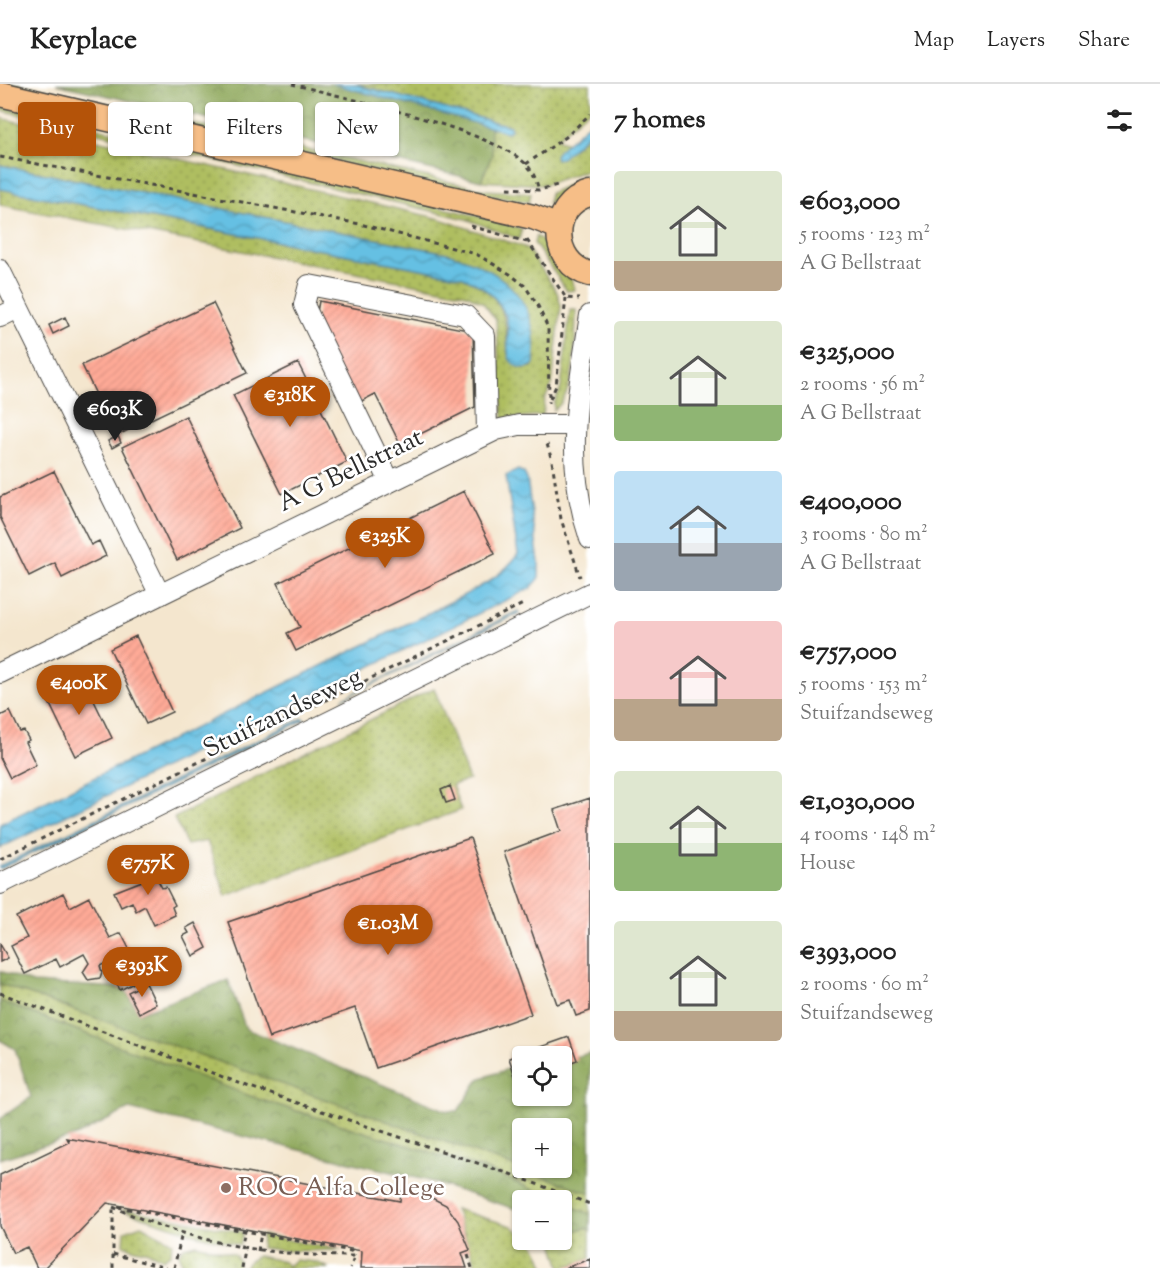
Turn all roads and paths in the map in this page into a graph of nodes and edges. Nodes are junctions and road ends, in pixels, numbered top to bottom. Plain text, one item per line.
1 (292, 84) edge
2 (0, 94) edge
3 (590, 114) edge
4 (0, 158) edge
5 (526, 164) junction
6 (539, 190) dead end
7 (590, 194) edge
8 (559, 227) junction
9 (590, 274) edge
10 (2, 279) edge
11 (18, 308) junction
12 (590, 315) edge
13 (0, 316) edge
14 (549, 403) dead end
15 (573, 425) junction
16 (487, 434) junction
17 (390, 482) junction
18 (590, 539) edge
19 (590, 593) edge
20 (160, 595) junction
21 (528, 602) dead end
22 (0, 673) edge
23 (0, 859) edge
24 (0, 884) edge
25 (0, 993) edge
26 (590, 1204) edge
27 (113, 1207) junction
28 (245, 1230) junction
29 (182, 1233) junction
30 (261, 1233) junction
31 (243, 1249) junction
32 (258, 1251) junction
33 (113, 1254) junction
34 (355, 1256) junction
35 (468, 1256) dead end
36 (113, 1268) edge
37 (166, 1268) edge
38 (174, 1268) edge
39 (242, 1268) edge
40 (350, 1268) edge
41 (472, 1268) edge

1 - 5 path
2 - 8 main road
3 - 5 path
4 - 14 path
5 - 6 path
7 - 8 main road
8 - 9 main road
10 - 11 street
11 - 13 street
11 - 20 street
12 - 15 street
15 - 16 street, A G Bellstraat
15 - 18 street
16 - 17 street, A G Bellstraat
16 - 17 street
17 - 20 street, A G Bellstraat
19 - 24 street, Stuifzandseweg
20 - 22 street, A G Bellstraat
21 - 23 path
25 - 26 path
27 - 28 path
27 - 29 path
27 - 33 path
28 - 30 path
28 - 31 path
29 - 31 path
29 - 38 path
30 - 32 path
30 - 34 path
31 - 32 path
31 - 39 path
32 - 34 path
33 - 36 path
33 - 37 path
34 - 40 path
35 - 41 path

